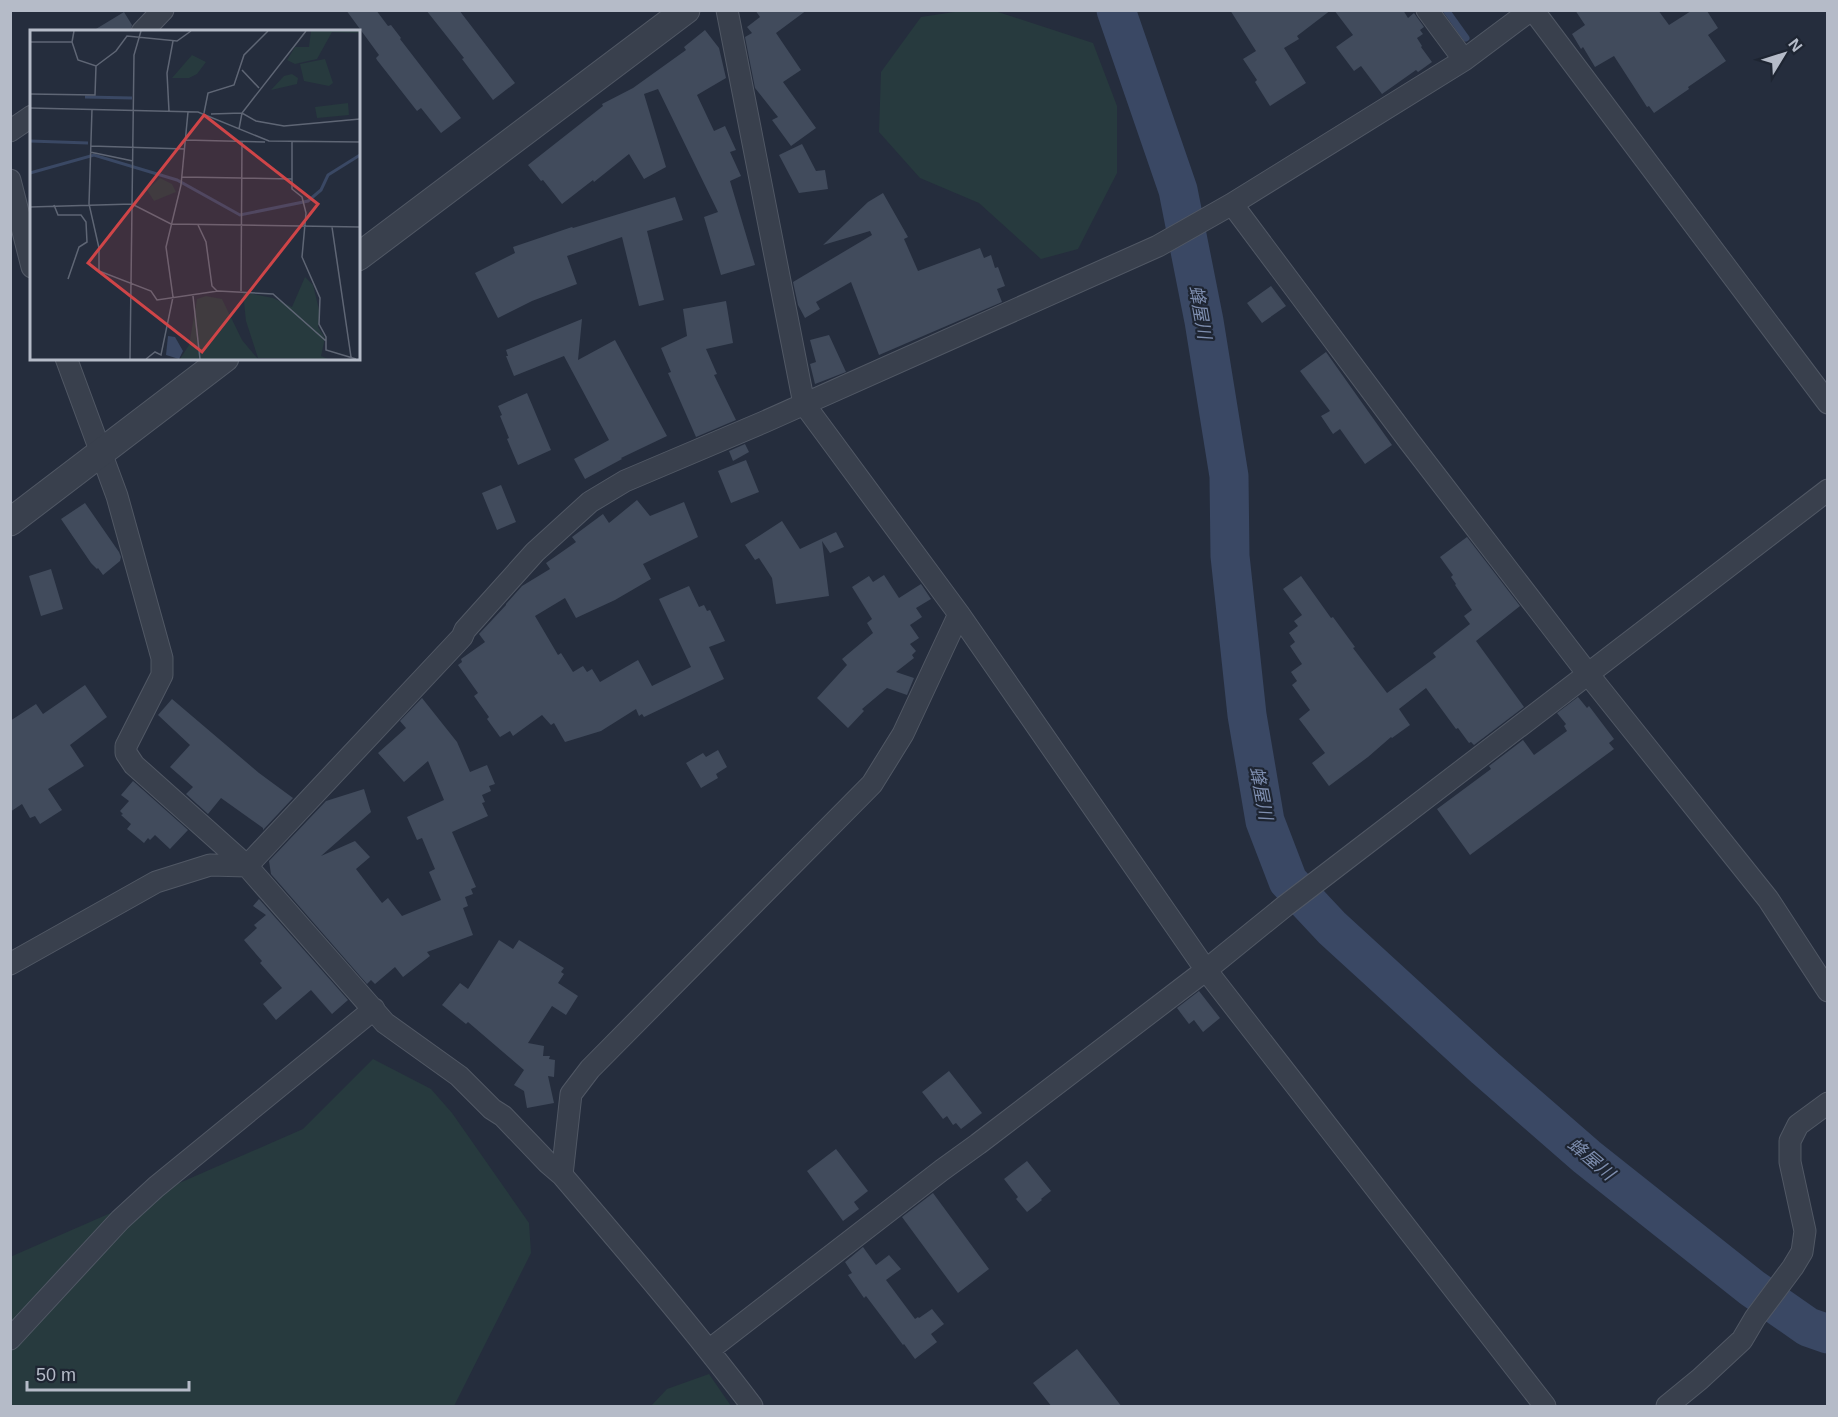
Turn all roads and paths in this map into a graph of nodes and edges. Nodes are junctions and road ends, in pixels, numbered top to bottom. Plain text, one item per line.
1 (162, 10) edge
2 (686, 10) edge
3 (727, 10) edge
4 (1427, 10) edge
5 (1532, 10) edge
6 (144, 30) edge
7 (1464, 60) junction
8 (30, 117) edge
9 (10, 131) edge
10 (10, 180) edge
11 (1223, 209) junction
12 (360, 255) edge
13 (30, 259) edge
14 (67, 360) edge
15 (222, 360) edge
16 (1827, 403) edge
17 (804, 404) junction
18 (101, 453) junction
19 (1827, 490) edge
20 (10, 522) edge
21 (959, 614) junction
22 (1588, 674) junction
23 (247, 866) junction
24 (10, 964) edge
25 (1206, 970) junction
26 (1827, 991) edge
27 (374, 1009) junction
28 (1827, 1103) edge
29 (562, 1175) junction
30 (10, 1340) edge
31 (709, 1350) junction
32 (752, 1407) edge
33 (1545, 1407) edge
34 (1667, 1407) edge

1 - 6 street
2 - 12 street
3 - 17 street
4 - 7 street
5 - 7 street
5 - 16 street
7 - 11 street
8 - 9 street
10 - 13 street
11 - 17 street
11 - 22 street
14 - 18 street
15 - 18 street
17 - 21 street
17 - 23 street
18 - 20 street
18 - 23 street
19 - 22 street
21 - 25 street
21 - 29 street
22 - 25 street
22 - 26 street
23 - 24 street
23 - 27 street
25 - 31 street
25 - 33 street
27 - 29 street
27 - 30 street
28 - 34 street
29 - 31 street
31 - 32 street

